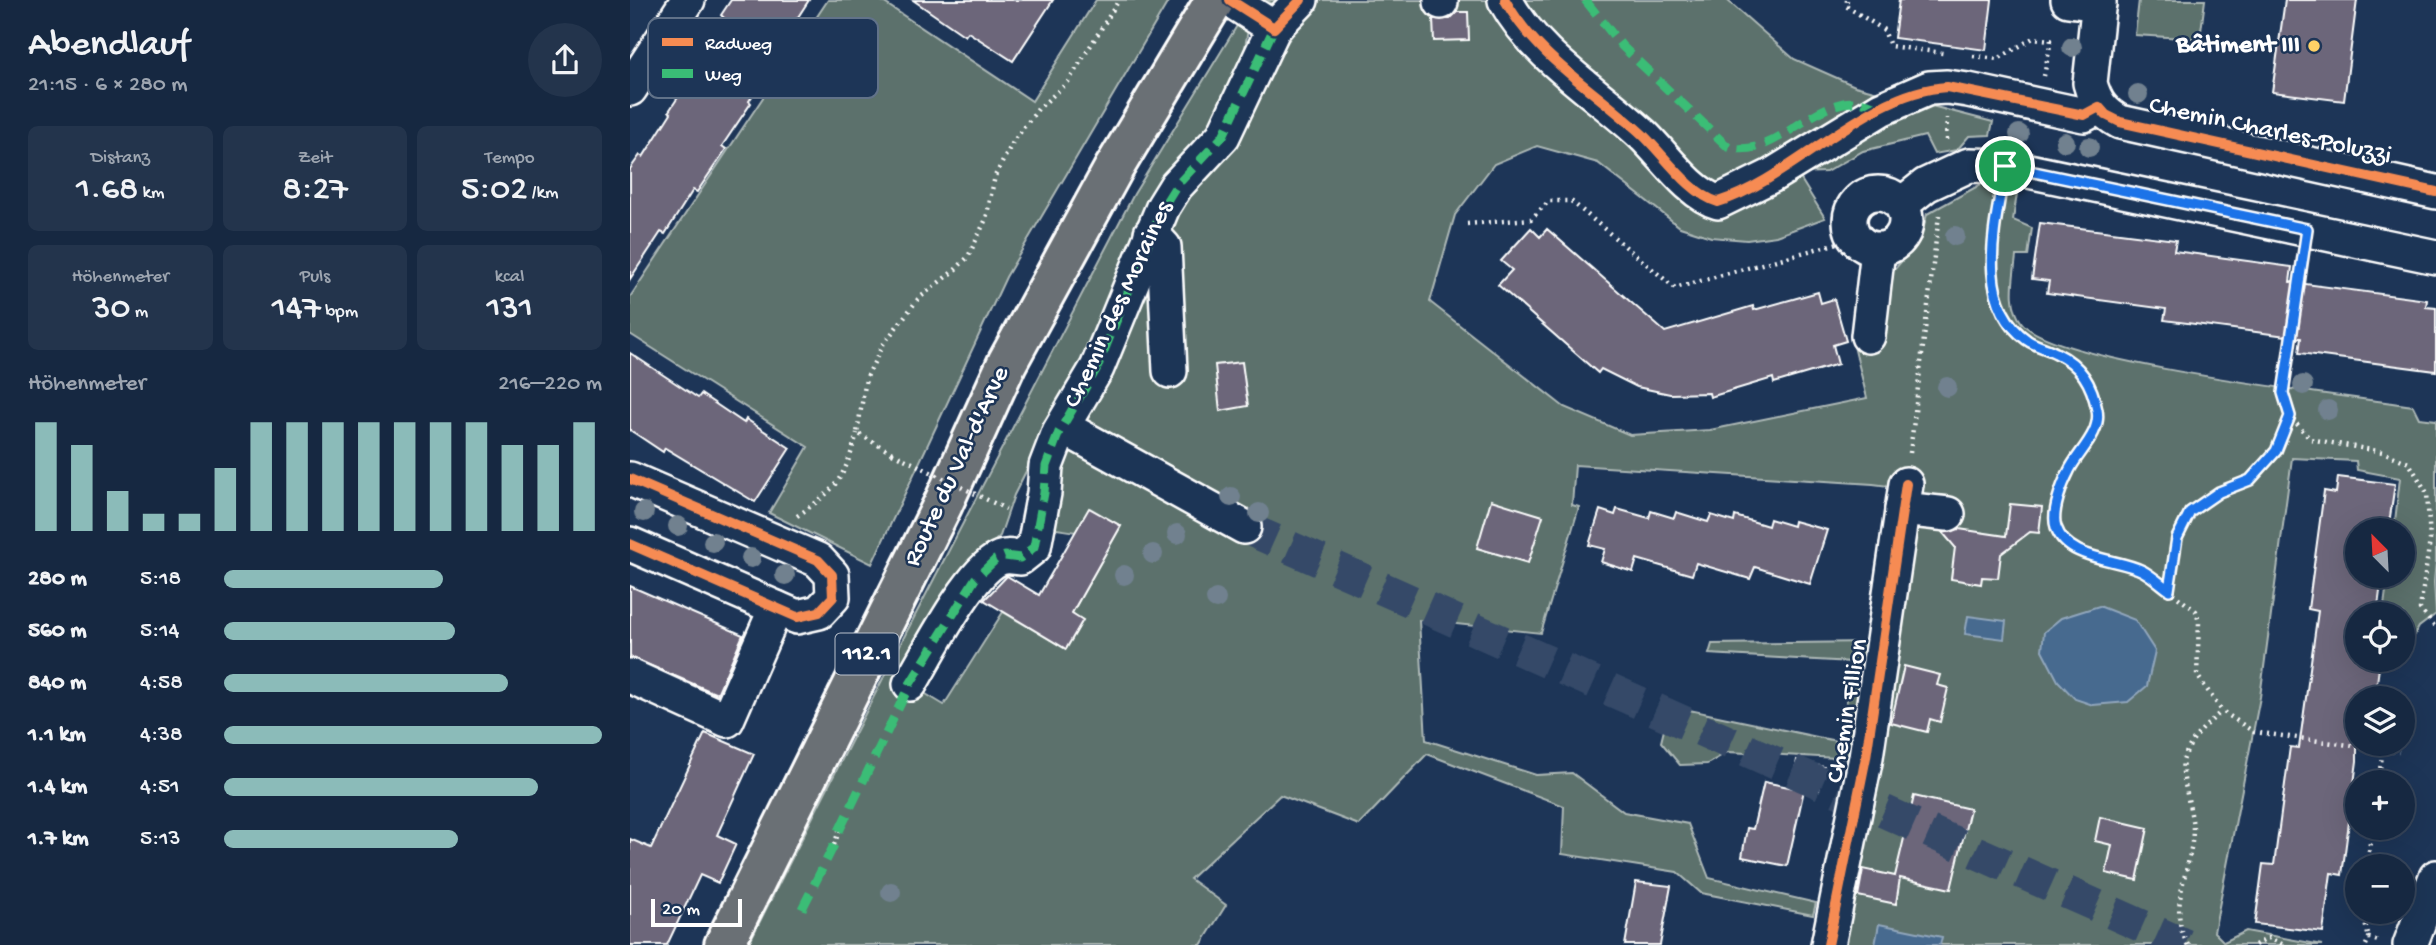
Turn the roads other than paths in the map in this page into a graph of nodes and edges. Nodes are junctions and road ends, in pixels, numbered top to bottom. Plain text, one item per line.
1 (688, 0) edge
2 (1215, 0) edge
3 (1230, 0) edge
4 (1301, 0) edge
5 (1505, 0) edge
6 (2089, 1) edge
7 (676, 18) edge
8 (1268, 25) junction
9 (648, 61) edge
10 (630, 89) edge
11 (2099, 107) junction
12 (2436, 192) edge
13 (1902, 204) junction
14 (1151, 233) junction
15 (1865, 242) junction
16 (2436, 257) edge
17 (1868, 336) dead end
18 (1170, 371) dead end
19 (1063, 427) junction
20 (630, 480) edge
21 (1948, 514) dead end
22 (1244, 527) tunnel mouth
23 (630, 544) edge
24 (776, 608) junction
25 (630, 676) edge
26 (910, 684) dead end
27 (2436, 877) edge
28 (723, 945) edge
29 (1829, 945) edge
30 (2410, 945) edge

1 - 7 street
2 - 28 main road, Route du Val-d'Arve / 112.1
3 - 8 street
4 - 8 street, Chemin des Moraines
5 - 11 street
6 - 11 street
8 - 14 street, Chemin des Moraines
9 - 10 street
11 - 12 street, Chemin Charles-Poluzzi
13 - 15 street
13 - 15 street
13 - 16 street
14 - 18 street
14 - 19 street, Chemin des Moraines
15 - 17 street
19 - 22 street
19 - 26 street, Chemin des Moraines
20 - 24 street
21 - 29 street, Chemin Fillion
23 - 24 street
24 - 25 street
27 - 30 street

